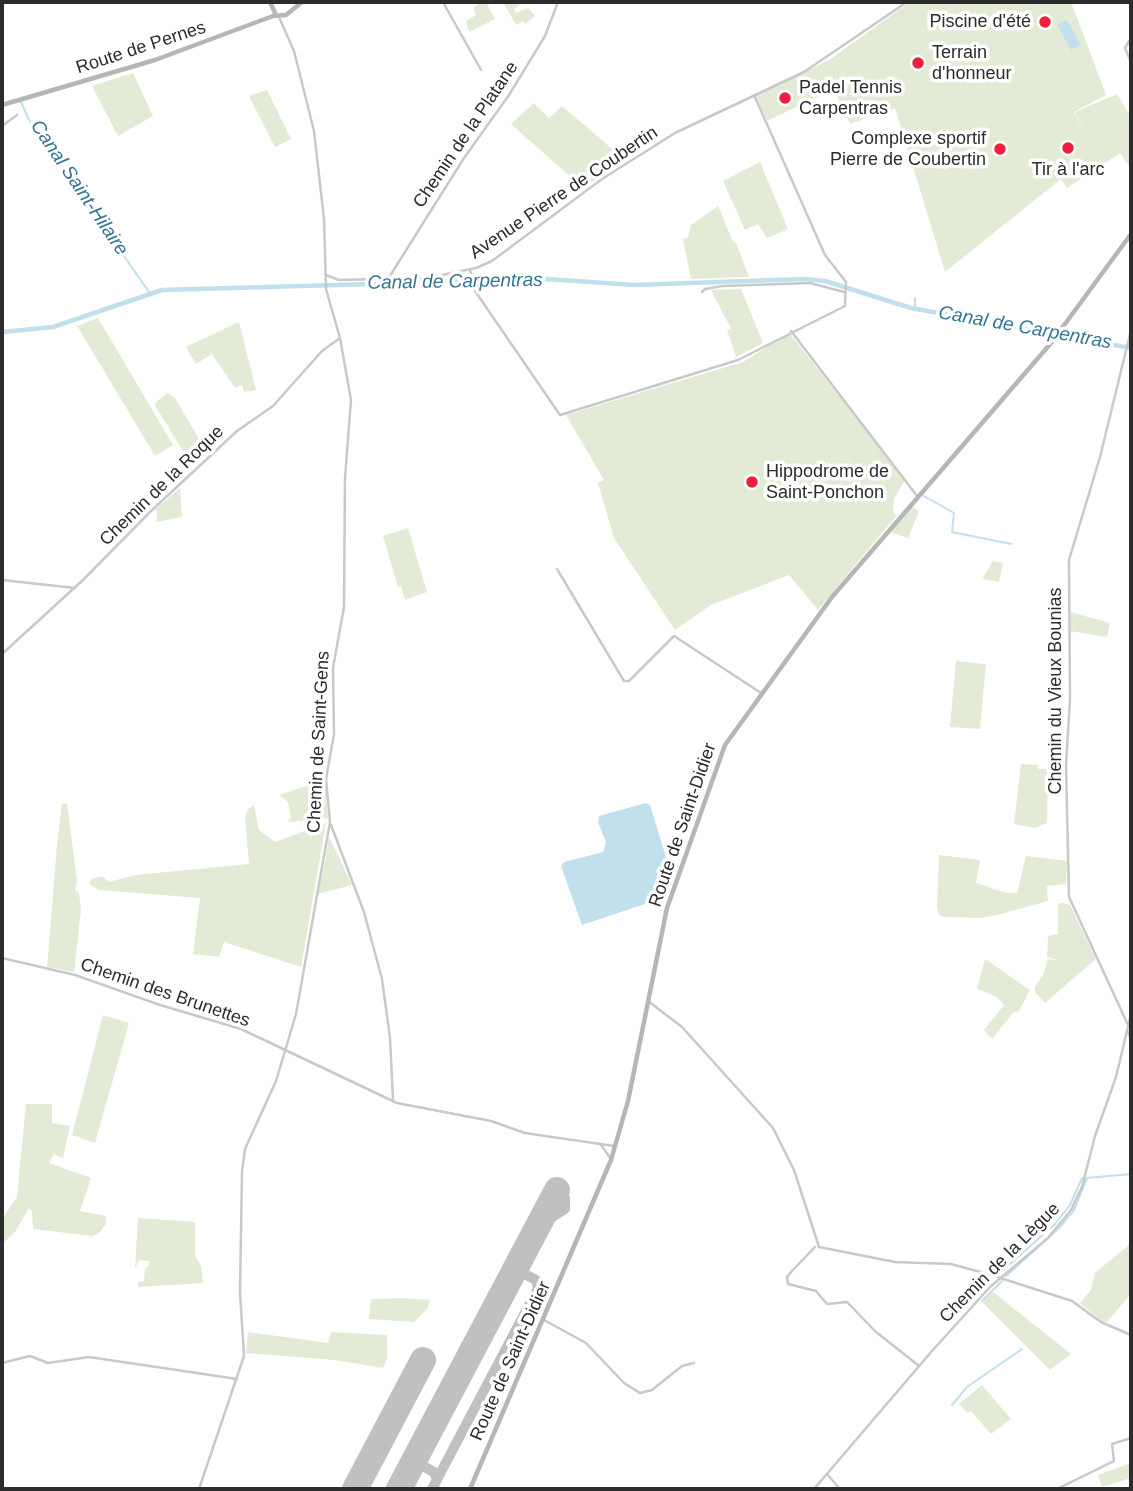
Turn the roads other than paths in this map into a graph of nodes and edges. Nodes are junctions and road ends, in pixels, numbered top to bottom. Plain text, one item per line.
1 (302, 2) edge
2 (443, 2) edge
3 (558, 2) edge
4 (907, 2) edge
5 (270, 5) edge
6 (294, 5) edge
7 (278, 15) junction
8 (288, 15) junction
9 (262, 20) junction
10 (286, 28) junction
11 (1131, 38) edge
12 (1131, 62) edge
13 (481, 70) dead end
14 (754, 94) junction
15 (2, 105) edge
16 (17, 115) dead end
17 (2, 125) edge
18 (1131, 234) edge
19 (470, 270) junction
20 (326, 275) junction
21 (387, 279) junction
22 (844, 291) junction
23 (702, 292) dead end
24 (1131, 330) edge
25 (791, 331) junction
26 (340, 338) junction
27 (917, 496) junction
28 (557, 569) dead end
29 (2, 580) edge
30 (75, 588) junction
31 (2, 654) edge
32 (761, 693) junction
33 (330, 822) junction
34 (2, 958) edge
35 (649, 1001) junction
36 (1131, 1014) edge
37 (1128, 1028) junction
38 (1131, 1040) edge
39 (285, 1051) junction
40 (393, 1100) junction
41 (603, 1146) junction
42 (615, 1148) junction
43 (611, 1160) junction
44 (815, 1247) dead end
45 (1000, 1278) junction
46 (544, 1321) junction
47 (1131, 1335) edge
48 (2, 1363) edge
49 (694, 1363) dead end
50 (918, 1365) junction
51 (237, 1379) junction
52 (1131, 1438) edge
53 (827, 1474) junction
54 (199, 1489) edge
55 (470, 1489) edge
56 (814, 1489) edge
57 (841, 1489) edge
58 (1057, 1489) edge

1 - 6 main road
2 - 13 street
3 - 21 street, Chemin de la Platane
4 - 14 street, Avenue Pierre de Coubertin
5 - 7 main road
5 - 9 main road
6 - 8 main road
7 - 8 main road, Route de Pernes
7 - 9 main road, Route de Pernes
7 - 10 street, Chemin de Saint-Gens
8 - 10 street, Chemin de Saint-Gens
9 - 15 main road, Route de Pernes
10 - 20 street, Chemin de Saint-Gens
11 - 12 street
14 - 19 street, Avenue Pierre de Coubertin
14 - 22 street
16 - 17 street
18 - 27 main road, Route de Saint-Didier
19 - 21 street, Avenue Pierre de Coubertin
19 - 25 street
20 - 21 street, Avenue Pierre de Coubertin
20 - 26 street, Chemin de Saint-Gens
22 - 23 street
22 - 25 street
24 - 37 street, Chemin du Vieux Bounias
25 - 27 street
26 - 30 street, Chemin de la Roque
26 - 33 street, Chemin de Saint-Gens
27 - 32 main road, Route de Saint-Didier
28 - 32 street
29 - 30 street
30 - 31 street, Chemin de la Roque
32 - 35 main road, Route de Saint-Didier
33 - 39 street, Chemin de Saint-Gens
33 - 40 street
34 - 39 street, Chemin des Brunettes
35 - 42 main road, Route de Saint-Didier
35 - 45 street
36 - 37 street, Chemin de la Lègue
37 - 38 street, Chemin du Vieux Bounias
37 - 45 street, Chemin de la Lègue
39 - 40 street, Chemin des Brunettes
39 - 51 street, Chemin de Saint-Gens
40 - 41 street, Chemin des Brunettes
41 - 42 street, Chemin des Brunettes
41 - 43 street
42 - 43 main road, Route de Saint-Didier
43 - 46 main road, Route de Saint-Didier
44 - 50 street
45 - 47 street
45 - 50 street, Chemin de la Lègue
46 - 49 street
46 - 55 main road, Route de Saint-Didier
48 - 51 street
50 - 53 street, Chemin de la Lègue
51 - 54 street, Chemin de Saint-Gens
52 - 58 street
53 - 56 street, Chemin de la Lègue
53 - 57 street

